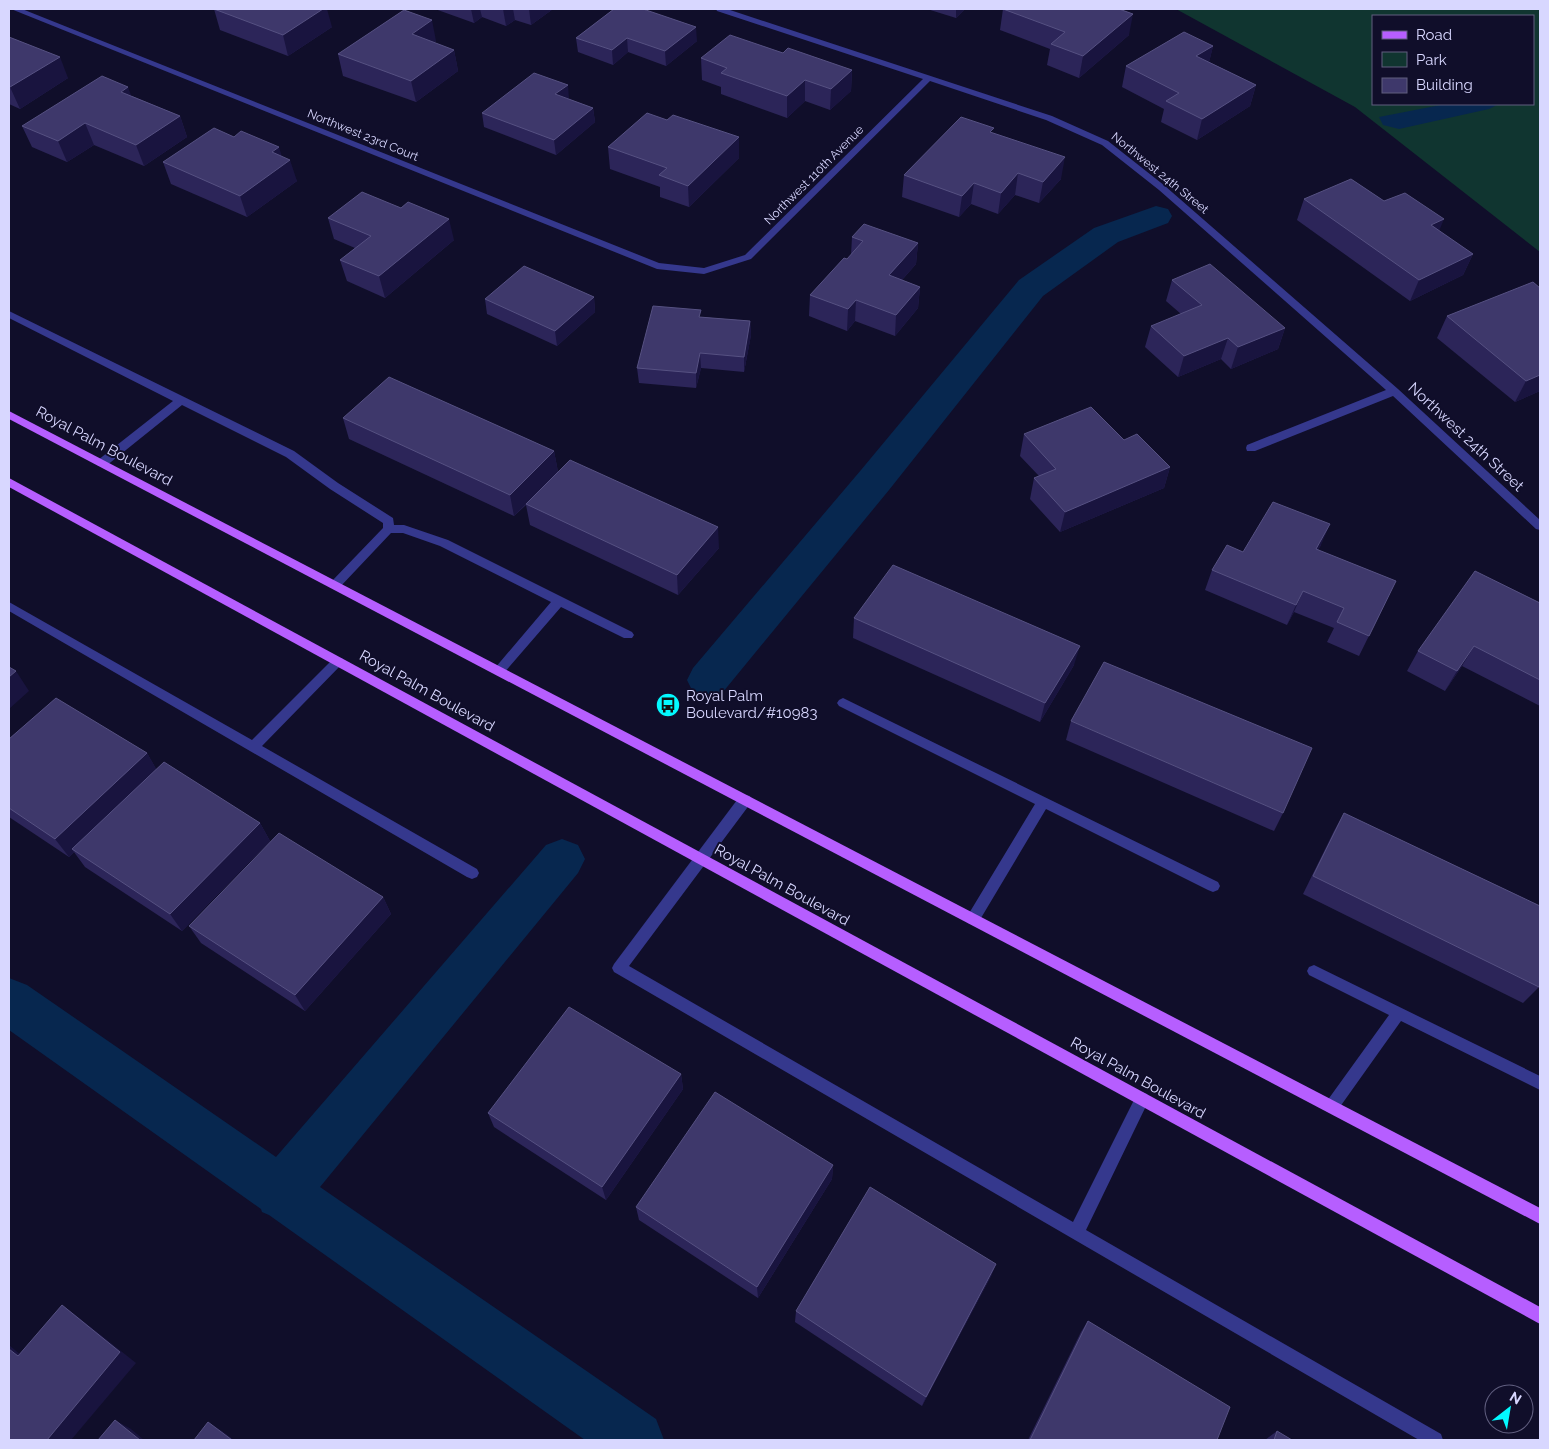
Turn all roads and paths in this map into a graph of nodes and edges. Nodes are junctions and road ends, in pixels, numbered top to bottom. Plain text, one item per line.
1 (16, 9) edge
2 (720, 9) edge
3 (929, 78) junction
4 (704, 271) joint
5 (9, 314) edge
6 (1394, 391) junction
7 (181, 400) junction
8 (9, 415) edge
9 (1251, 448) dead end
10 (102, 463) junction
11 (9, 482) edge
12 (1540, 526) edge
13 (388, 529) junction
14 (335, 585) junction
15 (559, 601) junction
16 (9, 606) edge
17 (628, 635) dead end
18 (338, 661) junction
19 (499, 671) junction
20 (844, 703) dead end
21 (253, 747) junction
22 (745, 800) junction
23 (1043, 802) junction
24 (701, 859) junction
25 (472, 873) dead end
26 (1213, 886) dead end
27 (973, 919) junction
28 (1314, 970) dead end
29 (1399, 1013) junction
30 (1540, 1083) edge
31 (1142, 1099) junction
32 (1332, 1106) junction
33 (1540, 1216) edge
34 (1076, 1233) junction
35 (1540, 1316) edge
36 (1436, 1440) edge

1 - 4 street, Northwest 23rd Court
2 - 3 street, Northwest 24th Street
3 - 4 street, Northwest 110th Avenue
3 - 6 street, Northwest 24th Street
5 - 7 street
6 - 9 street, Northwest 24th Street
6 - 12 street, Northwest 24th Street
7 - 10 street
7 - 13 street
8 - 10 main road, Royal Palm Boulevard
10 - 14 main road, Royal Palm Boulevard
11 - 18 main road, Royal Palm Boulevard
13 - 14 street
13 - 15 street
14 - 19 main road, Royal Palm Boulevard
15 - 17 street
15 - 19 street
16 - 21 street
18 - 21 street
18 - 24 main road, Royal Palm Boulevard
19 - 22 main road, Royal Palm Boulevard
20 - 23 street
21 - 25 street
22 - 24 street
22 - 27 main road, Royal Palm Boulevard
23 - 26 street
23 - 27 street
24 - 31 main road, Royal Palm Boulevard
24 - 34 street
27 - 32 main road, Royal Palm Boulevard
28 - 29 street
29 - 30 street
29 - 32 street
31 - 34 street
31 - 35 main road, Royal Palm Boulevard
32 - 33 main road, Royal Palm Boulevard
34 - 36 street

